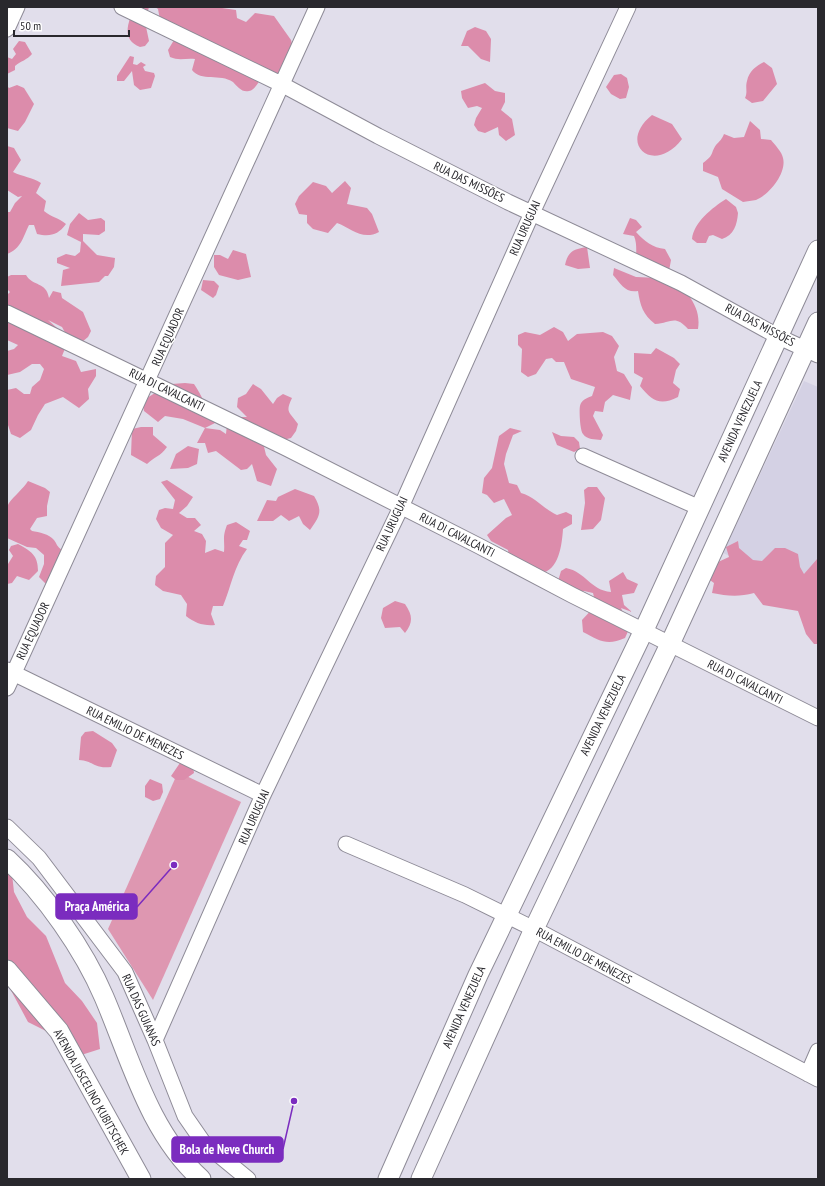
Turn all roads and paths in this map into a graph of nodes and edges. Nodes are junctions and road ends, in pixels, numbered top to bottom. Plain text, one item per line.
1 (17, 7) edge
2 (122, 7) edge
3 (317, 7) edge
4 (628, 7) edge
5 (7, 29) edge
6 (281, 84) junction
7 (532, 213) junction
8 (818, 250) edge
9 (7, 313) edge
10 (818, 322) edge
11 (779, 337) junction
12 (812, 352) edge
13 (148, 381) junction
14 (583, 456) dead end
15 (401, 506) junction
16 (700, 508) junction
17 (644, 630) junction
18 (670, 644) junction
19 (10, 672) edge
20 (7, 688) edge
21 (818, 718) edge
22 (263, 795) junction
23 (7, 827) edge
24 (346, 844) dead end
25 (7, 859) edge
26 (506, 916) junction
27 (534, 929) junction
28 (7, 970) edge
29 (155, 1040) junction
30 (818, 1051) edge
31 (813, 1076) edge
32 (141, 1179) edge
33 (202, 1179) edge
34 (248, 1179) edge
35 (388, 1179) edge
36 (421, 1179) edge

1 - 5 street
2 - 6 street, RUA DAS MISSÕES
3 - 6 street, RUA EQUADOR
4 - 7 street, RUA URUGUAI
6 - 7 street, RUA DAS MISSÕES
6 - 13 street, RUA EQUADOR
7 - 11 street, RUA DAS MISSÕES
7 - 15 street, RUA URUGUAI
8 - 11 main road, AVENIDA VENEZUELA
9 - 13 street, RUA DI CAVALCANTI
10 - 12 main road
11 - 12 street, RUA DAS MISSÕES
11 - 16 main road, AVENIDA VENEZUELA
12 - 18 main road
13 - 15 street, RUA DI CAVALCANTI
13 - 19 street, RUA EQUADOR
14 - 16 street
15 - 17 street, RUA DI CAVALCANTI
15 - 22 street, RUA URUGUAI
16 - 17 main road, AVENIDA VENEZUELA
17 - 18 street, RUA DI CAVALCANTI
17 - 26 main road, AVENIDA VENEZUELA
18 - 21 street, RUA DI CAVALCANTI
18 - 27 main road
19 - 20 street, RUA EQUADOR
19 - 22 street, RUA EMILIO DE MENEZES
22 - 29 street, RUA URUGUAI
23 - 29 street, RUA DAS GUIANAS
24 - 26 street, RUA EMILIO DE MENEZES
25 - 33 main road
26 - 27 street, RUA EMILIO DE MENEZES
26 - 35 main road, AVENIDA VENEZUELA
27 - 31 street, RUA EMILIO DE MENEZES
27 - 36 main road
28 - 32 main road, AVENIDA JUSCELINO KUBITSCHEK
29 - 34 street, RUA DAS GUIANAS
30 - 31 street

